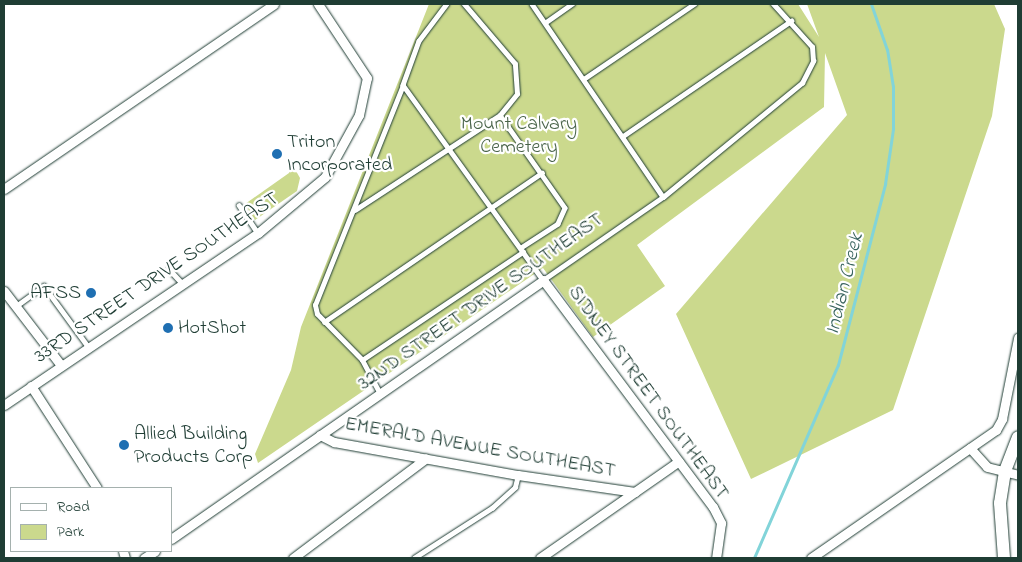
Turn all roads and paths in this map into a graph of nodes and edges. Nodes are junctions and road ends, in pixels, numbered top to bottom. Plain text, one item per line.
1 (274, 4) edge
2 (318, 4) edge
3 (448, 4) edge
4 (464, 4) edge
5 (532, 4) edge
6 (572, 4) edge
7 (694, 4) edge
8 (773, 4) edge
9 (791, 21) junction
10 (546, 22) junction
11 (585, 78) junction
12 (403, 84) junction
13 (500, 114) junction
14 (623, 136) junction
15 (450, 150) junction
16 (542, 173) junction
17 (4, 189) edge
18 (663, 197) junction
19 (239, 205) dead end
20 (491, 206) junction
21 (354, 211) junction
22 (258, 232) junction
23 (522, 250) junction
24 (169, 269) dead end
25 (543, 280) junction
26 (182, 283) junction
27 (4, 291) edge
28 (16, 306) junction
29 (324, 322) junction
30 (1018, 338) edge
31 (88, 345) junction
32 (362, 360) junction
33 (60, 364) junction
34 (30, 386) junction
35 (380, 394) junction
36 (4, 405) edge
37 (320, 435) junction
38 (1018, 437) edge
39 (970, 448) junction
40 (426, 458) junction
41 (679, 461) junction
42 (1005, 471) junction
43 (518, 475) junction
44 (1018, 475) edge
45 (96, 487) edge
46 (635, 492) junction
47 (172, 538) edge
48 (293, 558) edge
49 (414, 558) edge
50 (540, 558) edge
51 (716, 558) edge
52 (811, 558) edge
53 (1004, 558) edge

1 - 17 street
2 - 22 street, 33RD STREET DRIVE SOUTHEAST
3 - 12 lane
4 - 13 lane
5 - 10 lane
6 - 10 lane
7 - 11 lane
8 - 9 lane
9 - 14 lane
9 - 18 lane, 32ND STREET DRIVE SOUTHEAST
10 - 11 lane
11 - 14 lane
12 - 15 lane
12 - 21 lane
13 - 15 lane
13 - 16 lane
14 - 18 lane
15 - 20 lane
15 - 21 lane
16 - 20 lane
16 - 23 lane
18 - 25 lane, 32ND STREET DRIVE SOUTHEAST
19 - 22 lane
20 - 23 lane
20 - 29 lane
21 - 29 lane
22 - 26 street, 33RD STREET DRIVE SOUTHEAST
23 - 25 lane
23 - 32 lane
24 - 26 lane
25 - 35 street, 32ND STREET DRIVE SOUTHEAST
25 - 41 street, SIDNEY STREET SOUTHEAST
26 - 31 street, 33RD STREET DRIVE SOUTHEAST
27 - 28 street
28 - 31 lane
28 - 33 street
29 - 32 lane
30 - 39 street
31 - 33 street, 33RD STREET DRIVE SOUTHEAST
32 - 35 lane
33 - 34 street, 33RD STREET DRIVE SOUTHEAST
34 - 36 street, 33RD STREET DRIVE SOUTHEAST
34 - 45 street
35 - 37 street, 32ND STREET DRIVE SOUTHEAST
37 - 40 street, EMERALD AVENUE SOUTHEAST
37 - 47 street, 32ND STREET DRIVE SOUTHEAST
38 - 42 main road
39 - 42 street
39 - 52 street
40 - 43 street, EMERALD AVENUE SOUTHEAST
40 - 48 street
41 - 46 street
41 - 51 street, SIDNEY STREET SOUTHEAST
42 - 44 street
42 - 53 main road
43 - 46 street, EMERALD AVENUE SOUTHEAST
43 - 49 lane
46 - 50 street

